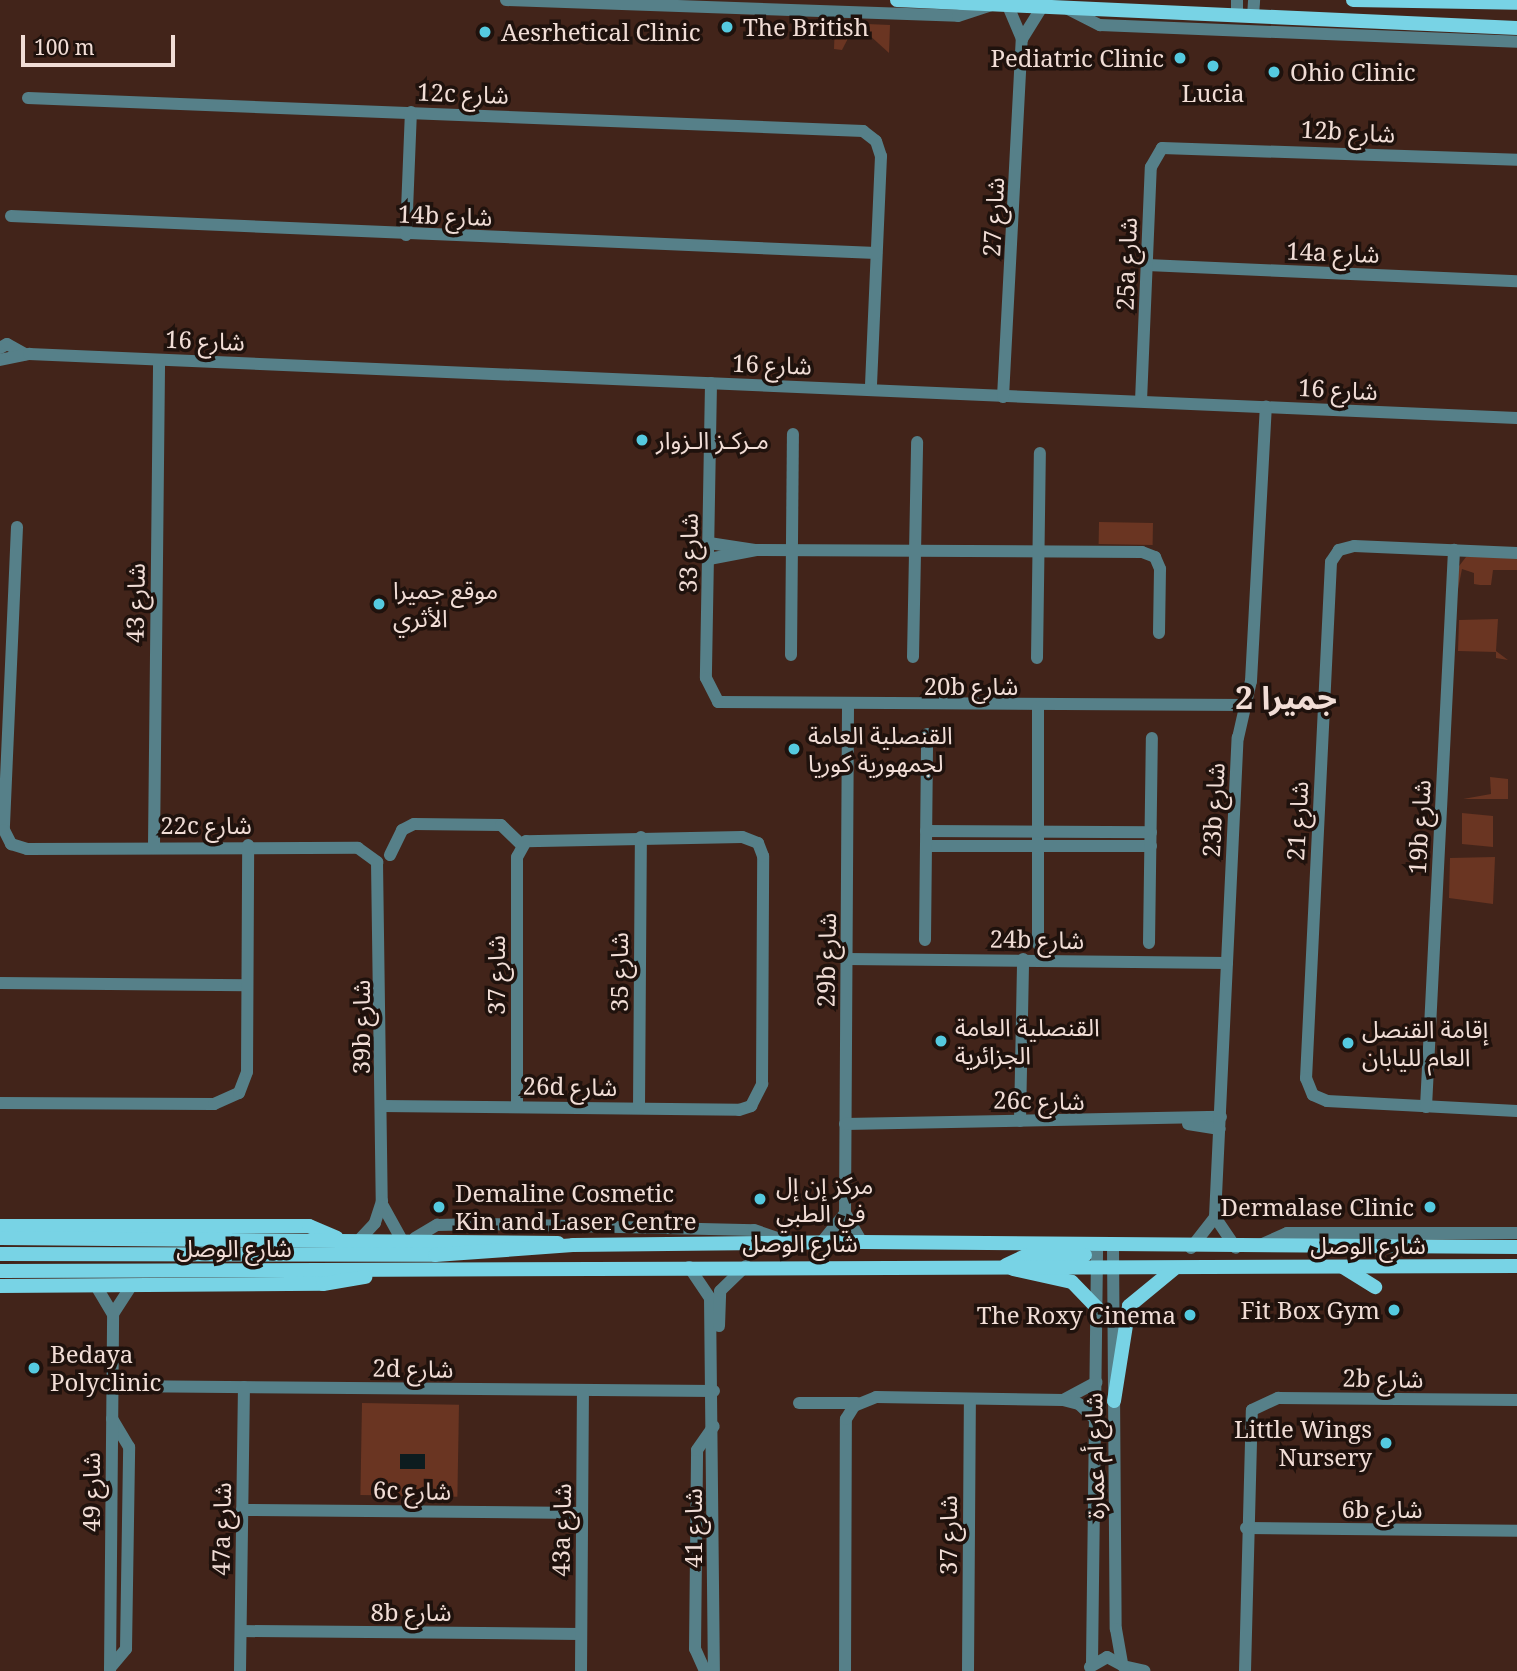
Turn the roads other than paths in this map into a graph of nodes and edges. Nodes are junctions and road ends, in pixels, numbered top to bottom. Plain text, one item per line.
1 (506, 0) edge
2 (897, 0) edge
3 (1237, 0) edge
4 (1254, 0) edge
5 (1353, 0) edge
6 (1430, 1) edge
7 (1517, 3) edge
8 (1001, 4) junction
9 (1043, 6) junction
10 (1066, 8) junction
11 (1237, 15) junction
12 (1253, 16) junction
13 (1517, 27) edge
14 (1022, 39) junction
15 (1517, 41) edge
16 (28, 98) dead end
17 (411, 112) junction
18 (1177, 145) joint
19 (1517, 160) edge
20 (11, 216) dead end
21 (406, 235) junction
22 (876, 253) junction
23 (1147, 265) junction
24 (1517, 281) edge
25 (0, 348) edge
26 (25, 354) junction
27 (159, 359) junction
28 (0, 360) edge
29 (711, 383) junction
30 (871, 389) junction
31 (1003, 397) junction
32 (1141, 401) junction
33 (1266, 407) junction
34 (1517, 418) edge
35 (793, 434) dead end
36 (917, 442) dead end
37 (1040, 453) dead end
38 (17, 527) dead end
39 (709, 543) junction
40 (756, 550) junction
41 (792, 550) junction
42 (915, 550) junction
43 (1454, 550) junction
44 (1039, 552) junction
45 (1517, 553) edge
46 (709, 559) junction
47 (1159, 633) dead end
48 (791, 655) dead end
49 (914, 657) dead end
50 (1037, 658) dead end
51 (736, 706) joint
52 (848, 707) junction
53 (1038, 707) junction
54 (1243, 710) junction
55 (926, 734) dead end
56 (1152, 738) dead end
57 (1039, 830) junction
58 (926, 831) junction
59 (1151, 832) junction
60 (641, 836) junction
61 (248, 845) junction
62 (522, 845) junction
63 (1039, 845) junction
64 (154, 846) junction
65 (926, 846) junction
66 (1151, 846) junction
67 (390, 855) dead end
68 (372, 856) joint
69 (925, 940) dead end
70 (1149, 943) dead end
71 (1038, 944) dead end
72 (847, 959) junction
73 (1023, 959) junction
74 (1227, 963) junction
75 (0, 983) edge
76 (246, 985) junction
77 (0, 1103) edge
78 (383, 1106) junction
79 (517, 1107) junction
80 (1426, 1107) junction
81 (639, 1108) junction
82 (1517, 1111) edge
83 (845, 1119) junction
84 (1020, 1121) junction
85 (1220, 1123) junction
86 (382, 1200) junction
87 (845, 1213) junction
88 (1215, 1217) junction
89 (0, 1226) edge
90 (1517, 1233) edge
91 (0, 1238) edge
92 (361, 1238) junction
93 (338, 1239) junction
94 (408, 1239) junction
95 (862, 1242) junction
96 (792, 1243) junction
97 (821, 1243) junction
98 (573, 1245) junction
99 (1091, 1246) junction
100 (1113, 1247) junction
101 (1517, 1247) edge
102 (1191, 1248) junction
103 (1256, 1248) junction
104 (1236, 1249) junction
105 (0, 1254) edge
106 (746, 1266) junction
107 (1005, 1266) junction
108 (1182, 1266) junction
109 (1342, 1266) junction
110 (1517, 1266) edge
111 (689, 1267) junction
112 (1105, 1268) junction
113 (0, 1271) edge
114 (381, 1273) junction
115 (0, 1286) edge
116 (96, 1286) junction
117 (131, 1286) junction
118 (1376, 1287) dead end
119 (1097, 1308) junction
120 (113, 1314) junction
121 (1097, 1382) junction
122 (113, 1386) junction
123 (244, 1387) junction
124 (714, 1388) junction
125 (583, 1390) junction
126 (970, 1399) junction
127 (1063, 1400) junction
128 (1517, 1400) edge
129 (1114, 1401) junction
130 (799, 1403) dead end
131 (857, 1403) junction
132 (1097, 1421) junction
133 (714, 1426) junction
134 (242, 1510) junction
135 (582, 1513) junction
136 (1246, 1528) junction
137 (1517, 1531) edge
138 (241, 1631) junction
139 (581, 1634) junction
140 (1090, 1667) edge
141 (1124, 1667) edge
142 (110, 1669) edge
143 (240, 1671) edge
144 (580, 1671) edge
145 (705, 1671) edge
146 (714, 1671) edge
147 (845, 1671) edge
148 (968, 1671) edge
149 (1144, 1671) edge
150 (1245, 1671) edge

1 - 8 street
2 - 8 main road
3 - 11 street
4 - 12 street
5 - 6 main road
6 - 7 main road
8 - 9 main road
8 - 14 street, شارع 27
9 - 10 main road
9 - 14 street, شارع 27
10 - 11 main road
10 - 15 street
11 - 12 main road
12 - 13 main road
14 - 31 street, شارع 27
16 - 17 street, 12c شارع
17 - 21 street
17 - 22 street, 12c شارع
18 - 19 street, 12b شارع
18 - 23 street, 25a شارع
20 - 21 street, 14b شارع
21 - 22 street, 14b شارع
22 - 30 street
23 - 24 street, 14a شارع
23 - 32 street, 25a شارع
25 - 26 street, شارع 16
26 - 27 street, شارع 16
26 - 28 street, شارع 16
27 - 29 street, شارع 16
27 - 64 street, شارع 43
29 - 30 street, شارع 16
29 - 39 street, شارع 33
30 - 31 street, شارع 16
31 - 32 street, شارع 16
32 - 33 street, شارع 16
33 - 34 street, شارع 16
33 - 54 street, 23b شارع
35 - 41 street
36 - 42 street
37 - 44 street
38 - 64 street, 22c شارع
39 - 40 street
39 - 46 street, شارع 33
40 - 41 street
40 - 46 street
41 - 42 street
41 - 48 street
42 - 44 street
42 - 49 street
43 - 45 street
43 - 80 street, 19b شارع
43 - 80 street, شارع 21
44 - 47 street
44 - 50 street
46 - 51 street, شارع 33
51 - 52 street, 20b شارع
52 - 53 street, 20b شارع
52 - 72 street, 29b شارع
53 - 54 street, 20b شارع
53 - 57 street
54 - 74 street, 23b شارع
55 - 58 street
56 - 59 street
57 - 58 street
57 - 59 street
57 - 63 street
58 - 65 street
59 - 66 street
60 - 62 street
60 - 81 street, شارع 35
60 - 81 street, 26d شارع
61 - 64 street, 22c شارع
61 - 68 street, 22c شارع
61 - 76 street
62 - 67 street
62 - 79 street, شارع 37
63 - 65 street
63 - 66 street
63 - 71 street
65 - 69 street
66 - 70 street
68 - 78 street, 39b شارع
72 - 73 street, 24b شارع
72 - 83 street, 29b شارع
73 - 74 street, 24b شارع
73 - 84 street
74 - 85 street, 23b شارع
75 - 76 street
76 - 77 street
78 - 79 street, 26d شارع
78 - 86 street, 39b شارع
79 - 81 street, 26d شارع
80 - 82 street
83 - 84 street, 26c شارع
83 - 87 street, 29b شارع
84 - 85 street, 26c شارع
85 - 88 street, 23b شارع
86 - 92 street, 39b شارع
86 - 94 street, 39b شارع
87 - 95 street
87 - 97 street
88 - 102 street
88 - 104 street
89 - 93 main road
90 - 103 street, شارع الوصل
91 - 93 main road, شارع الوصل
92 - 93 main road, شارع الوصل
92 - 94 main road, شارع الوصل
94 - 96 street, شارع الوصل
94 - 98 main road, شارع الوصل
95 - 97 main road, شارع الوصل
95 - 99 main road, شارع الوصل
96 - 97 main road, شارع الوصل
96 - 98 main road, شارع الوصل
98 - 105 main road, شارع الوصل
99 - 100 main road, شارع الوصل
99 - 107 main road
99 - 112 street, شارع أم عمارة
100 - 102 main road, شارع الوصل
100 - 112 street, شارع أم عمارة
101 - 103 main road, شارع الوصل
102 - 104 main road, شارع الوصل
103 - 104 main road, شارع الوصل
106 - 107 main road, شارع الوصل
106 - 111 main road, شارع الوصل
106 - 124 street, شارع 41
107 - 112 main road, شارع الوصل
107 - 119 main road
108 - 109 main road, شارع الوصل
108 - 112 main road, شارع الوصل
108 - 129 main road
109 - 110 main road, شارع الوصل
109 - 118 main road
111 - 114 main road, شارع الوصل
111 - 124 street, شارع 41
112 - 119 street, شارع أم عمارة
112 - 129 street, شارع أم عمارة
113 - 114 main road, شارع الوصل
114 - 117 main road
115 - 116 main road
116 - 117 main road
116 - 120 street
117 - 120 street
119 - 121 street, شارع أم عمارة
120 - 122 street, شارع 49
121 - 127 street
121 - 132 street, شارع أم عمارة
122 - 123 street, 2d شارع
122 - 142 street, شارع 49
123 - 125 street, 2d شارع
123 - 134 street, 47a شارع
124 - 125 street, 2d شارع
124 - 133 street, شارع 41
125 - 135 street, 43a شارع
126 - 127 street
126 - 131 street
126 - 148 street, شارع 37
127 - 132 street
128 - 136 street, 2b شارع
129 - 141 street, شارع أم عمارة
130 - 131 street
131 - 147 street
132 - 140 street, شارع أم عمارة
133 - 145 street
133 - 146 street, شارع 41
134 - 135 street, 6c شارع
134 - 138 street, 47a شارع
135 - 139 street, 43a شارع
136 - 137 street, 6b شارع
136 - 150 street
138 - 139 street, 8b شارع
138 - 143 street, 47a شارع
139 - 144 street, 43a شارع
140 - 141 street
141 - 149 street

